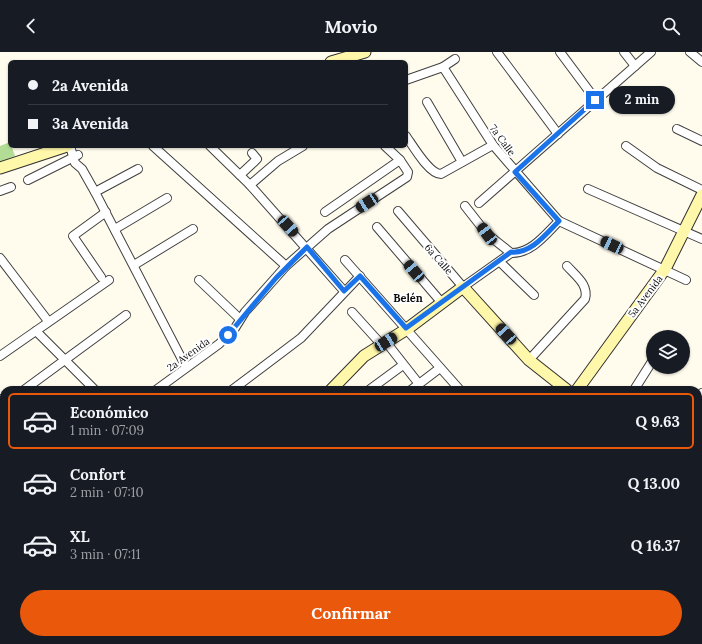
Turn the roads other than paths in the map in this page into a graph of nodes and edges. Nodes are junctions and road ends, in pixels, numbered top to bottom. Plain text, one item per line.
1 (365, 52) edge
2 (497, 52) edge
3 (560, 52) edge
4 (624, 52) edge
5 (651, 52) edge
6 (690, 52) edge
7 (455, 59) dead end
8 (338, 60) edge
9 (702, 62) edge
10 (635, 66) junction
11 (443, 67) junction
12 (408, 79) edge
13 (595, 100) junction
14 (427, 102) dead end
15 (677, 129) dead end
16 (558, 134) junction
17 (408, 139) edge
18 (702, 141) edge
19 (493, 145) junction
20 (626, 146) dead end
21 (61, 148) edge
22 (71, 148) edge
23 (75, 148) edge
24 (155, 148) edge
25 (212, 148) edge
26 (301, 148) edge
27 (387, 148) edge
28 (252, 152) dead end
29 (76, 156) junction
30 (400, 160) junction
31 (462, 162) junction
32 (0, 168) edge
33 (138, 169) dead end
34 (515, 172) junction
35 (240, 175) junction
36 (28, 180) dead end
37 (250, 185) junction
38 (11, 187) dead end
39 (588, 189) dead end
40 (702, 190) edge
41 (0, 191) edge
42 (95, 192) junction
43 (702, 195) edge
44 (167, 198) dead end
45 (479, 202) dead end
46 (465, 206) dead end
47 (398, 211) dead end
48 (106, 212) junction
49 (325, 212) dead end
50 (559, 221) junction
51 (377, 227) dead end
52 (115, 229) junction
53 (193, 229) dead end
54 (684, 231) junction
55 (702, 239) edge
56 (307, 247) junction
57 (511, 252) junction
58 (0, 258) edge
59 (345, 260) dead end
60 (500, 262) junction
61 (134, 265) junction
62 (286, 266) junction
63 (567, 266) dead end
64 (665, 270) junction
65 (360, 276) junction
66 (198, 280) dead end
67 (686, 280) dead end
68 (463, 287) junction
69 (344, 291) junction
70 (534, 295) dead end
71 (442, 303) junction
72 (352, 312) dead end
73 (126, 315) dead end
74 (240, 319) junction
75 (48, 321) junction
76 (406, 328) junction
77 (36, 331) junction
78 (383, 343) junction
79 (0, 356) edge
80 (65, 360) junction
81 (529, 360) junction
82 (403, 365) junction
83 (186, 366) junction
84 (440, 368) junction
85 (646, 374) edge
86 (418, 384) junction
87 (29, 386) edge
88 (91, 386) edge
89 (161, 386) edge
90 (237, 386) edge
91 (335, 386) edge
92 (374, 386) edge
93 (416, 386) edge
94 (456, 386) edge
95 (562, 386) edge
96 (580, 386) edge
97 (640, 386) edge

1 - 8 street
2 - 16 street
3 - 13 street
4 - 10 street
5 - 10 street
6 - 9 street
7 - 11 street
10 - 13 street
11 - 12 street
11 - 19 street, 7a Calle
13 - 16 street
14 - 31 street
15 - 18 street
16 - 34 street
17 - 31 street
19 - 31 street
19 - 34 street, 7a Calle
20 - 40 street
21 - 32 street
22 - 29 street
23 - 29 street
24 - 62 street
25 - 35 street
26 - 37 street
27 - 30 street
28 - 35 street
29 - 36 street
29 - 42 street
30 - 49 street
30 - 56 street, 2a Avenida
33 - 42 street
34 - 45 street
34 - 50 street, 7a Calle
35 - 37 street
37 - 56 street
38 - 41 street
39 - 54 street
42 - 48 street
43 - 54 street, 5a Avenida
44 - 52 street
46 - 57 street
47 - 68 street, 6a Calle
48 - 52 street
48 - 75 street
50 - 57 street
50 - 64 street, 7a Calle
51 - 71 street
52 - 61 street
53 - 61 street
54 - 55 street
54 - 64 street, 5a Avenida
56 - 62 street, 2a Avenida
56 - 69 street
57 - 60 street
58 - 75 street
59 - 65 street
60 - 68 street
60 - 70 street
61 - 83 street
62 - 74 street, 2a Avenida
63 - 81 street
64 - 67 street, 7a Calle
64 - 96 street, 5a Avenida
65 - 69 street
65 - 76 street
66 - 74 street
68 - 71 street
68 - 81 street, 6a Calle
69 - 90 street
71 - 76 street
72 - 78 street
73 - 80 street
74 - 83 street, 2a Avenida
75 - 77 street
76 - 78 street
76 - 84 street
77 - 79 street
77 - 80 street
78 - 82 street
78 - 91 street
80 - 87 street
80 - 88 street
81 - 95 street, 6a Calle
82 - 86 street
82 - 92 street
83 - 89 street, 2a Avenida
84 - 86 street
84 - 94 street
85 - 97 street
86 - 93 street

